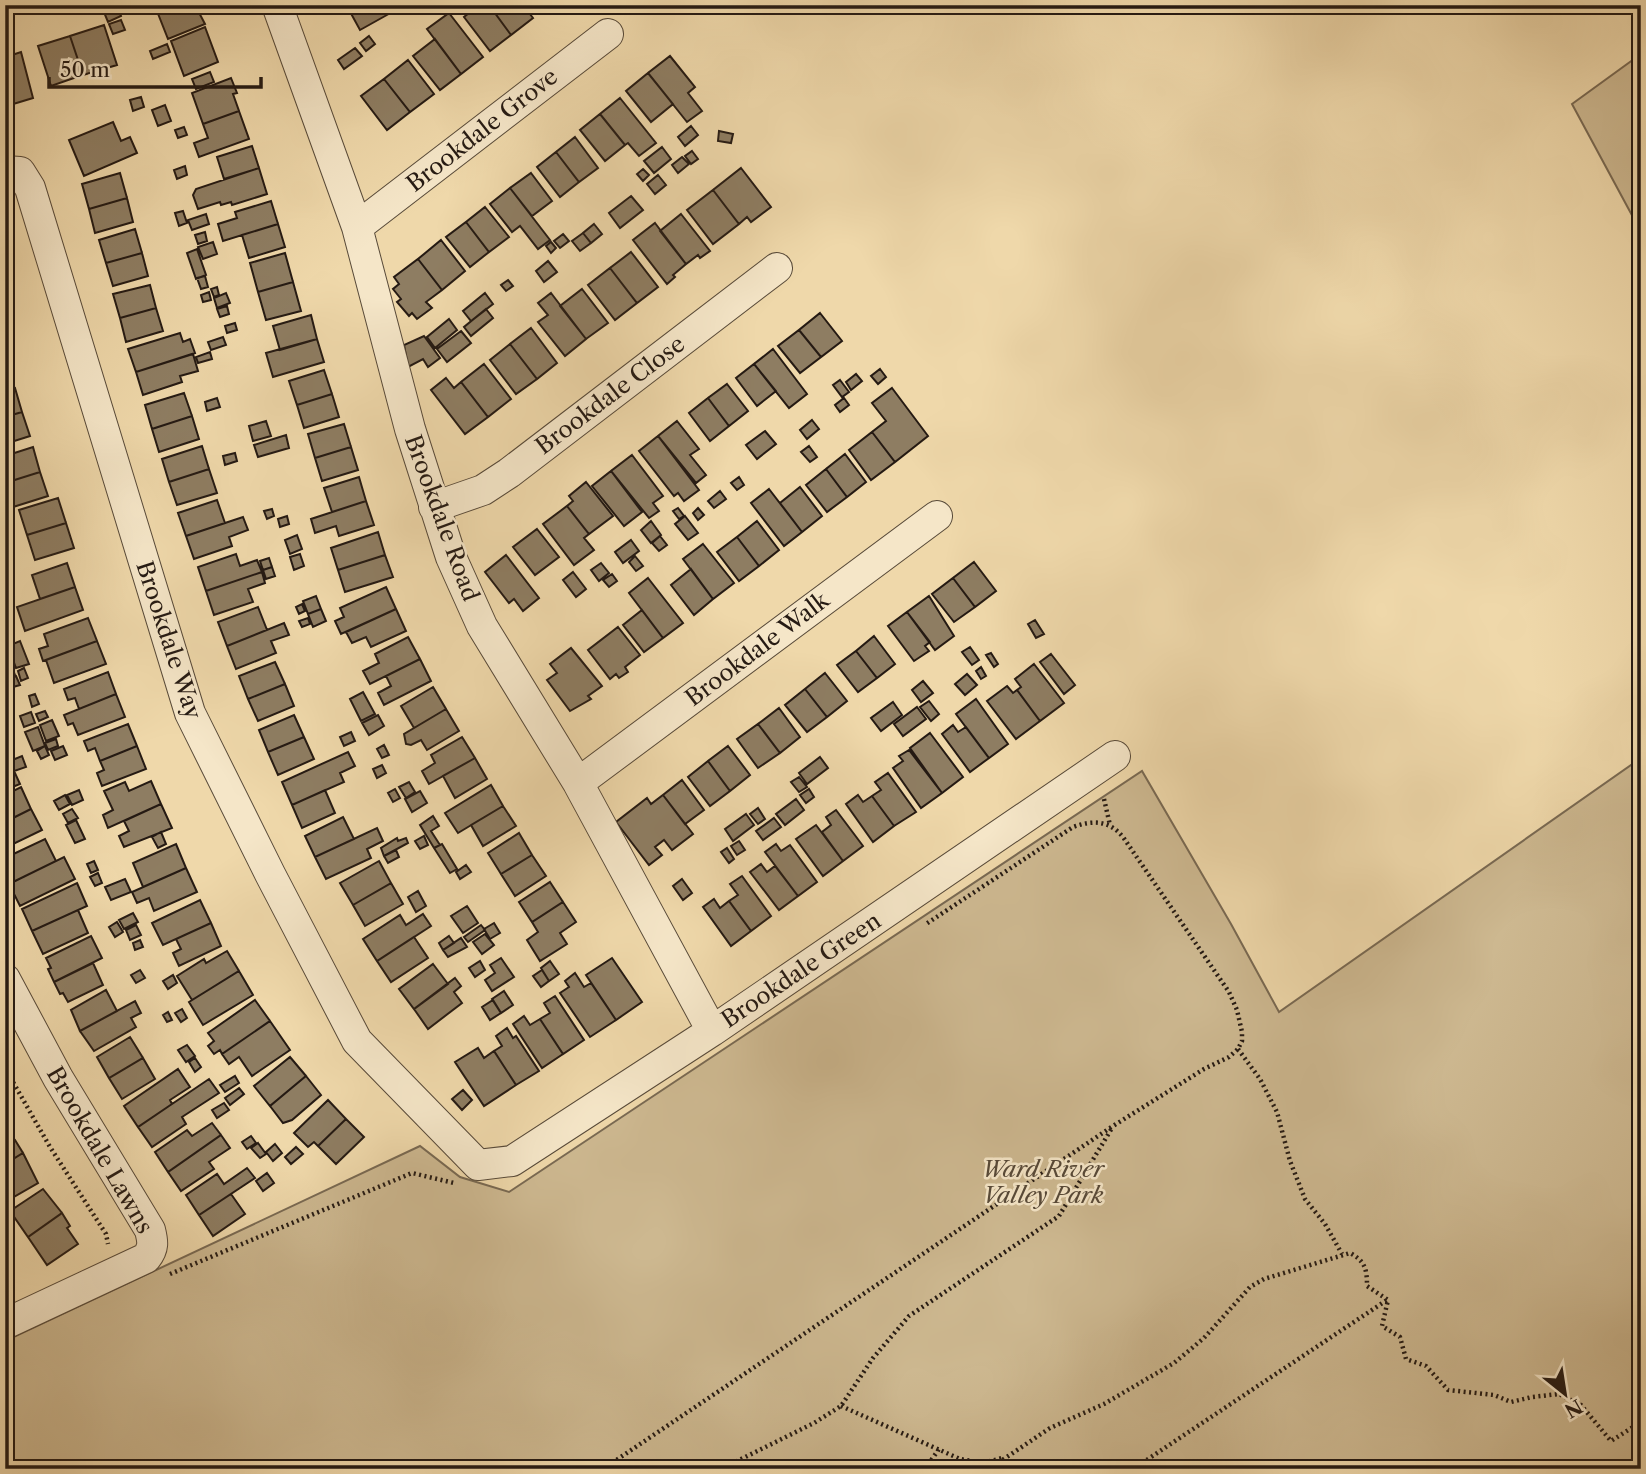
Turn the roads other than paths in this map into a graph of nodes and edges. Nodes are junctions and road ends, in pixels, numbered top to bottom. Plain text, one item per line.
1 (277, 5) edge
2 (608, 34) dead end
3 (13, 171) edge
4 (357, 227) junction
5 (777, 268) dead end
6 (434, 507) junction
7 (936, 516) dead end
8 (1115, 756) dead end
9 (578, 783) junction
10 (5, 979) edge
11 (712, 1031) junction
12 (478, 1165) joint
13 (5, 1324) edge

1 - 4 street, Brookdale Road
2 - 4 street, Brookdale Grove
3 - 12 street, Brookdale Way
4 - 6 street, Brookdale Road
5 - 6 street, Brookdale Close
6 - 9 street, Brookdale Road
7 - 9 street, Brookdale Walk
8 - 11 street, Brookdale Green
9 - 11 street, Brookdale Road
10 - 13 street, Brookdale Lawns
11 - 12 street, Brookdale Green

